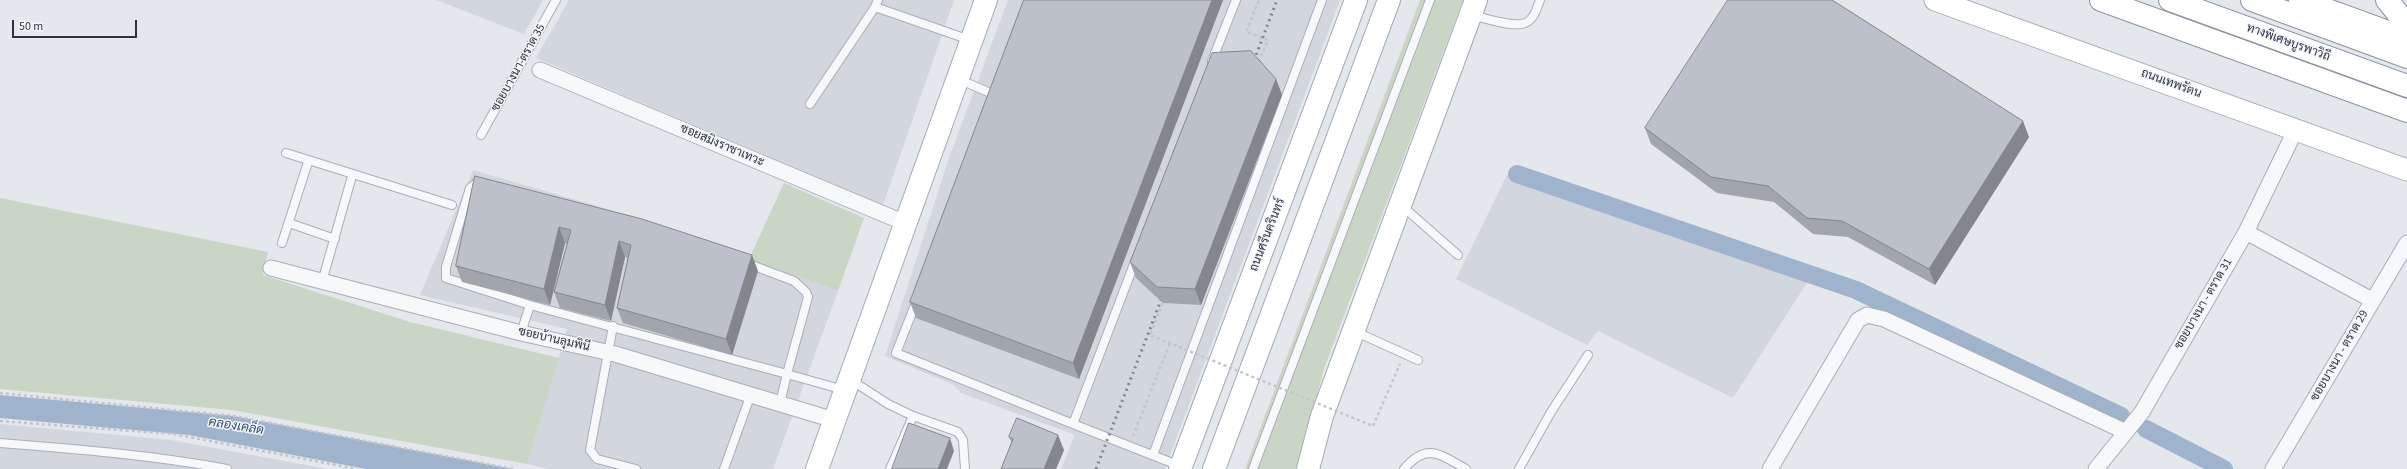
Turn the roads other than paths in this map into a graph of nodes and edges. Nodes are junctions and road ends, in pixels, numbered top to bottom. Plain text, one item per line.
1 (556, 0) edge
2 (986, 0) edge
3 (1236, 0) edge
4 (1322, 0) edge
5 (1356, 0) edge
6 (1389, 0) edge
7 (1430, 0) edge
8 (1540, 0) edge
9 (1935, 0) edge
10 (2101, 0) edge
11 (2170, 0) edge
12 (2252, 0) edge
13 (2300, 0) edge
14 (2316, 0) edge
15 (2387, 0) edge
16 (876, 3) edge
17 (1473, 7) edge
18 (2407, 25) edge
19 (2407, 33) edge
20 (2407, 39) edge
21 (971, 41) junction
22 (2407, 57) edge
23 (1210, 67) edge
24 (540, 70) dead end
25 (957, 79) junction
26 (2407, 86) edge
27 (995, 95) edge
28 (810, 104) dead end
29 (2407, 111) edge
30 (2296, 129) junction
31 (481, 135) dead end
32 (286, 154) dead end
33 (308, 162) junction
34 (2407, 170) edge
35 (352, 176) junction
36 (452, 205) dead end
37 (1400, 205) junction
38 (290, 223) junction
39 (904, 223) junction
40 (2246, 232) junction
41 (335, 239) junction
42 (282, 243) dead end
43 (2407, 243) edge
44 (1138, 253) edge
45 (1458, 255) dead end
46 (271, 268) dead end
47 (322, 282) junction
48 (919, 294) edge
49 (2372, 300) junction
50 (530, 305) junction
51 (613, 326) junction
52 (1354, 330) junction
53 (521, 333) junction
54 (609, 352) junction
55 (1588, 355) dead end
56 (1418, 360) dead end
57 (787, 374) junction
58 (847, 384) junction
59 (750, 394) junction
60 (780, 403) junction
61 (913, 416) junction
62 (834, 420) junction
63 (1073, 424) junction
64 (2126, 432) junction
65 (0, 443) edge
66 (1153, 455) junction
67 (1180, 468) edge
68 (1461, 468) edge
69 (227, 469) edge
70 (636, 469) edge
71 (724, 469) edge
72 (817, 469) edge
73 (890, 469) edge
74 (965, 469) edge
75 (1214, 469) edge
76 (1253, 469) edge
77 (1308, 469) edge
78 (1404, 469) edge
79 (1519, 469) edge
80 (1770, 469) edge
81 (2096, 469) edge
82 (2273, 469) edge

1 - 31 lane, ซอยบางนา-ตราด 35
2 - 21 main road
3 - 23 lane
4 - 66 lane
5 - 67 main road, ถนนศรีนครินทร์
6 - 75 main road
7 - 76 lane
8 - 17 lane
9 - 30 main road, ถนนเทพรัตน
10 - 29 main road
11 - 26 main road, ทางพิเศษบูรพาวิถี
12 - 22 main road
13 - 20 main road
14 - 19 main road
15 - 18 main road
16 - 21 lane
16 - 28 lane
17 - 37 main road
21 - 25 main road
24 - 39 street, ซอยสมิงราชาเทวะ
25 - 27 lane
25 - 39 main road
30 - 34 main road, ถนนเทพรัตน
30 - 40 street, ซอยบางนา - ตราด 31
32 - 33 lane
33 - 35 lane
33 - 38 lane
35 - 36 lane
35 - 41 lane
37 - 45 lane
37 - 52 main road
38 - 41 lane
38 - 42 lane
39 - 58 main road
40 - 49 street
40 - 64 street, ซอยบางนา - ตราด 31
41 - 47 lane
43 - 49 street, ซอยบางนา - ตราด 29
44 - 63 lane
46 - 47 street, ซอยบ้านลุมพินี
47 - 53 street, ซอยบ้านลุมพินี
48 - 63 lane
49 - 82 street, ซอยบางนา - ตราด 29
50 - 51 lane
50 - 53 lane
50 - 57 lane
51 - 54 lane
51 - 57 lane
52 - 56 lane
52 - 77 main road
53 - 54 street, ซอยบ้านลุมพินี
54 - 59 street, ซอยบ้านลุมพินี
54 - 70 lane
55 - 79 lane
57 - 58 lane
57 - 60 lane
58 - 61 lane
58 - 62 main road
59 - 60 street, ซอยบ้านลุมพินี
59 - 71 lane
60 - 62 street, ซอยบ้านลุมพินี
61 - 73 lane
61 - 74 lane
62 - 72 main road
63 - 66 lane
64 - 80 street
64 - 81 street, ซอยบางนา - ตราด 31
65 - 69 lane
66 - 67 lane
68 - 78 lane

